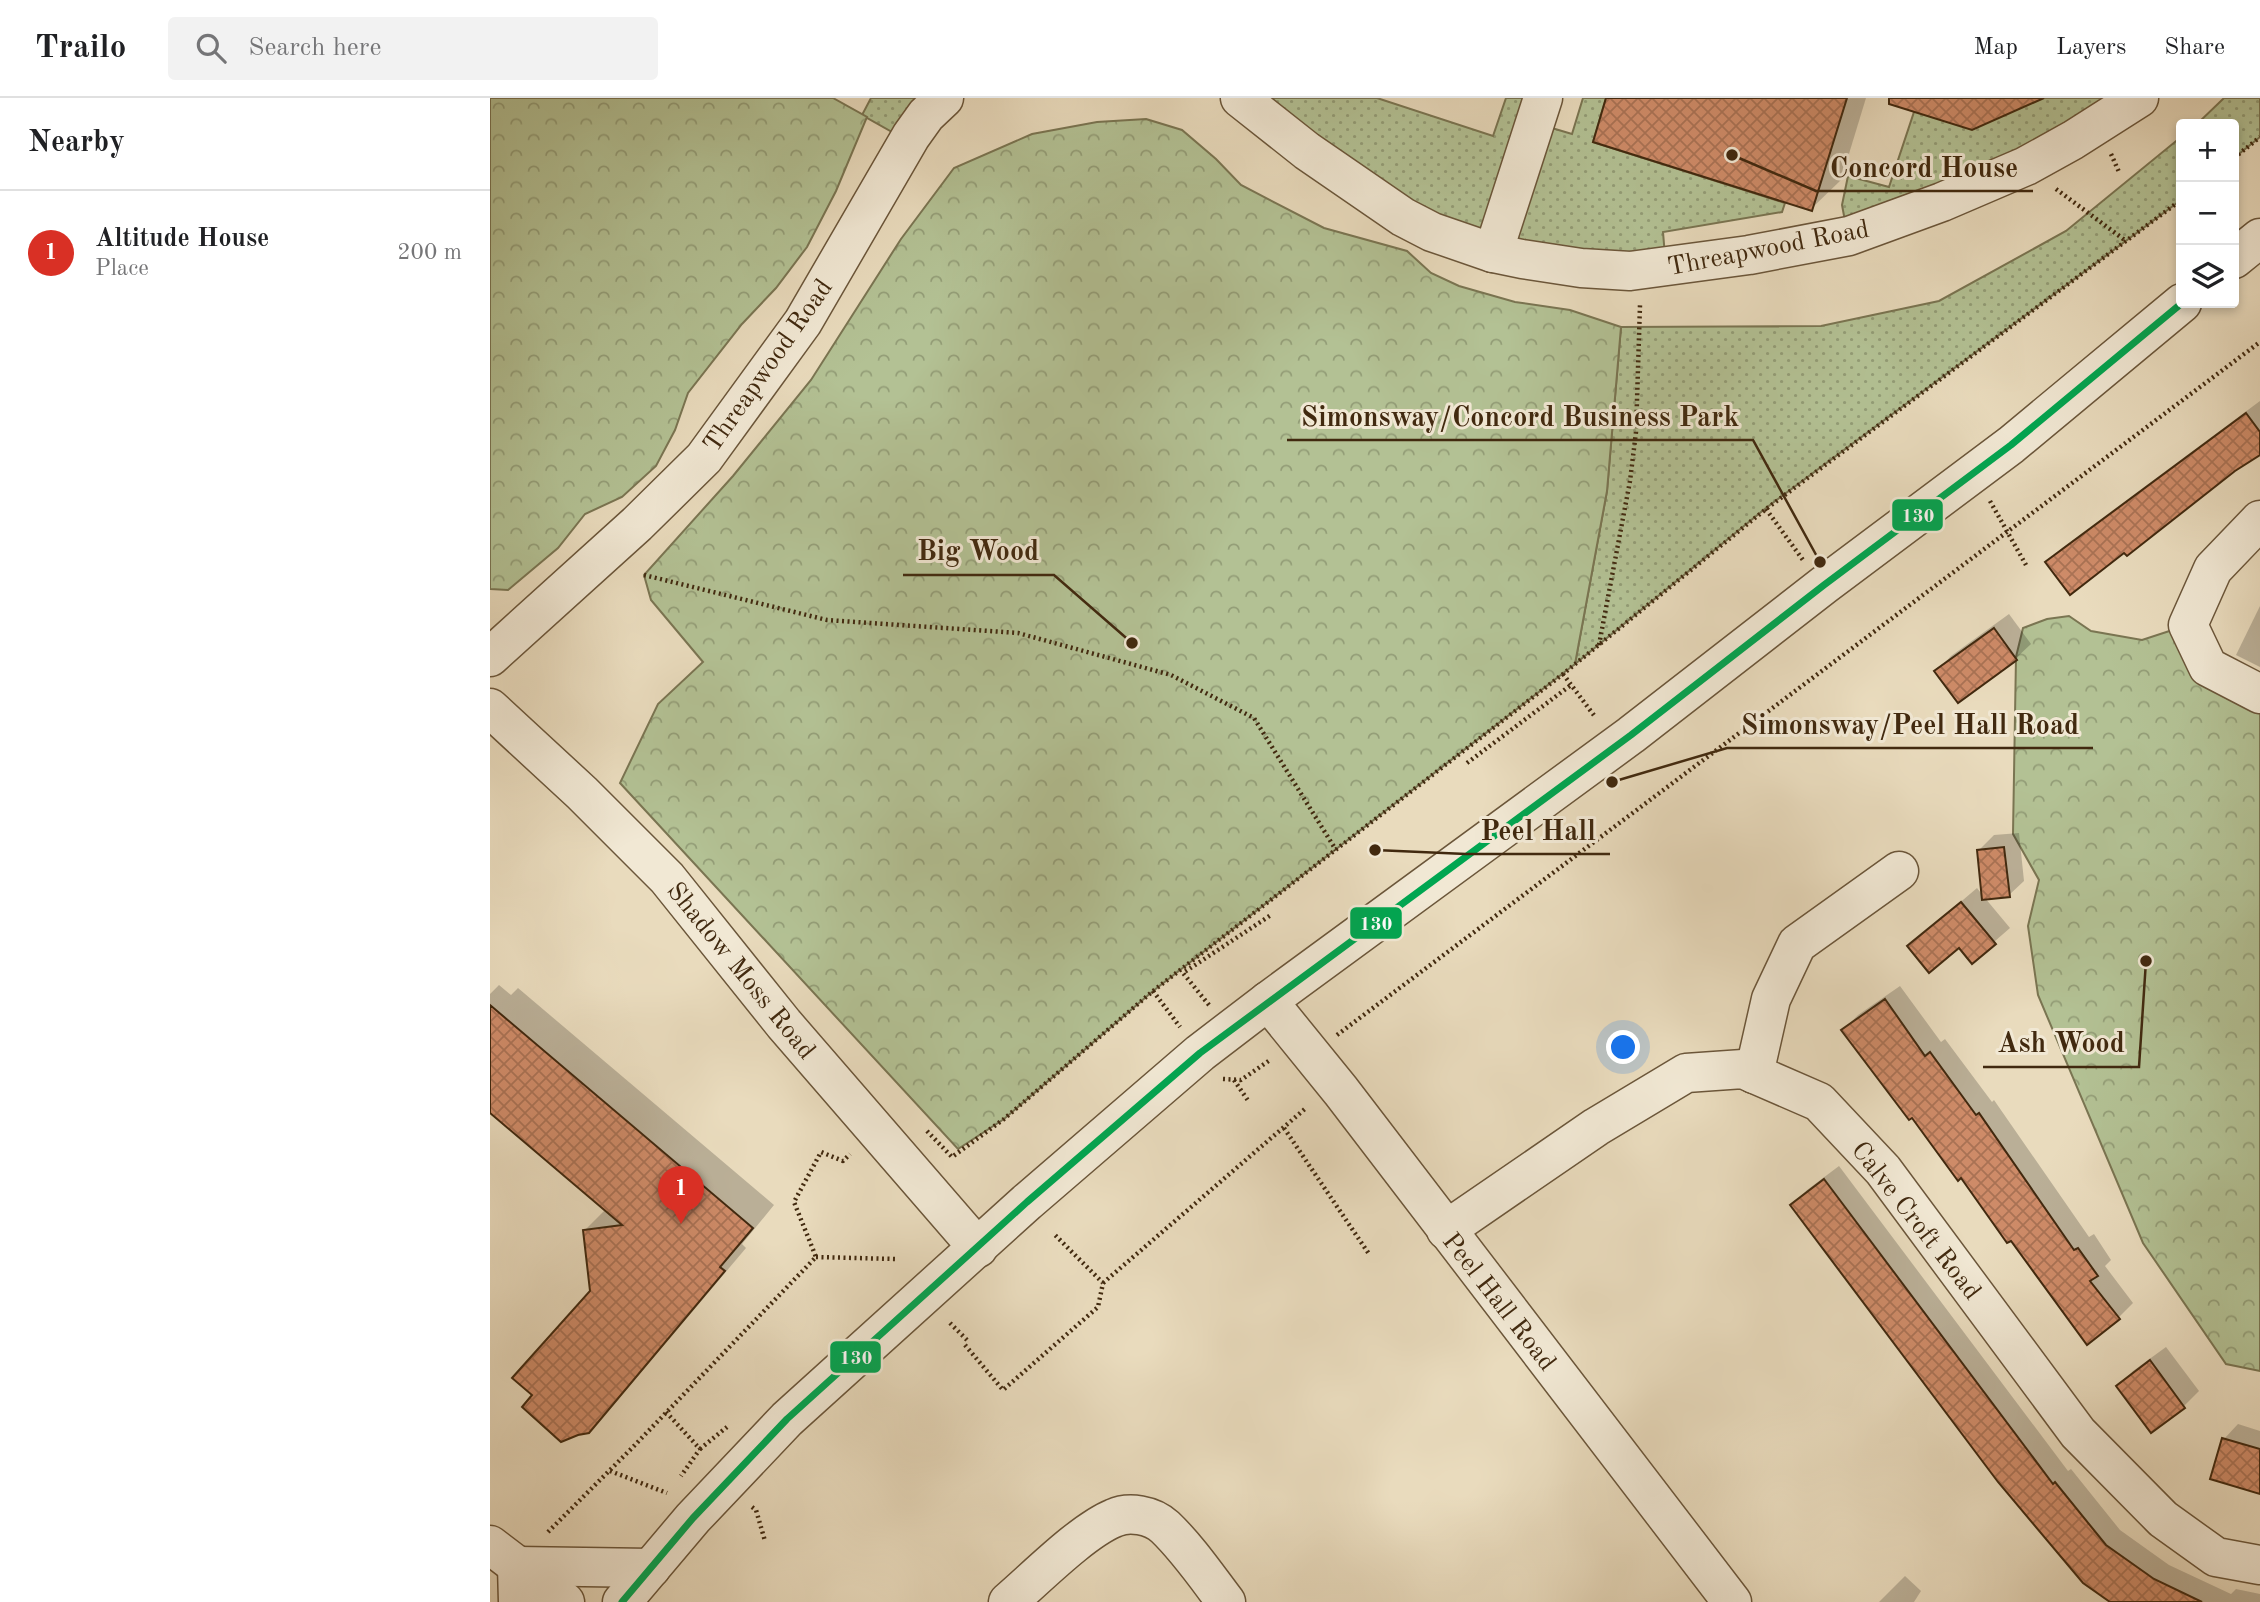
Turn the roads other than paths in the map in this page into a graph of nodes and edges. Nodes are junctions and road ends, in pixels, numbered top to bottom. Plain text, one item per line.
1 (944, 98) edge
2 (1240, 98) edge
3 (2139, 98) edge
4 (1539, 111) edge
5 (2260, 238) edge
6 (1493, 253) junction
7 (2239, 256) edge
8 (2176, 308) edge
9 (2260, 520) edge
10 (490, 657) edge
11 (2260, 694) edge
12 (490, 708) edge
13 (1899, 871) dead end
14 (1268, 1001) junction
15 (1754, 1074) junction
16 (1446, 1230) junction
17 (978, 1248) junction
18 (2260, 1565) edge
19 (651, 1568) junction
20 (508, 1571) edge
21 (565, 1602) edge
22 (622, 1602) edge
23 (1009, 1602) edge
24 (1226, 1602) edge
25 (1732, 1602) edge

1 - 10 street, Threapwood Road
2 - 6 street, Threapwood Road
3 - 6 street, Threapwood Road
4 - 6 street
5 - 7 street
8 - 14 street
9 - 11 street
12 - 17 street, Shadow Moss Road
13 - 15 street
14 - 16 street, Peel Hall Road
14 - 17 street
15 - 16 street, Calve Croft Road
15 - 18 street, Calve Croft Road
16 - 25 street, Peel Hall Road
17 - 19 street
19 - 20 street
19 - 22 street
20 - 21 street
23 - 24 street

